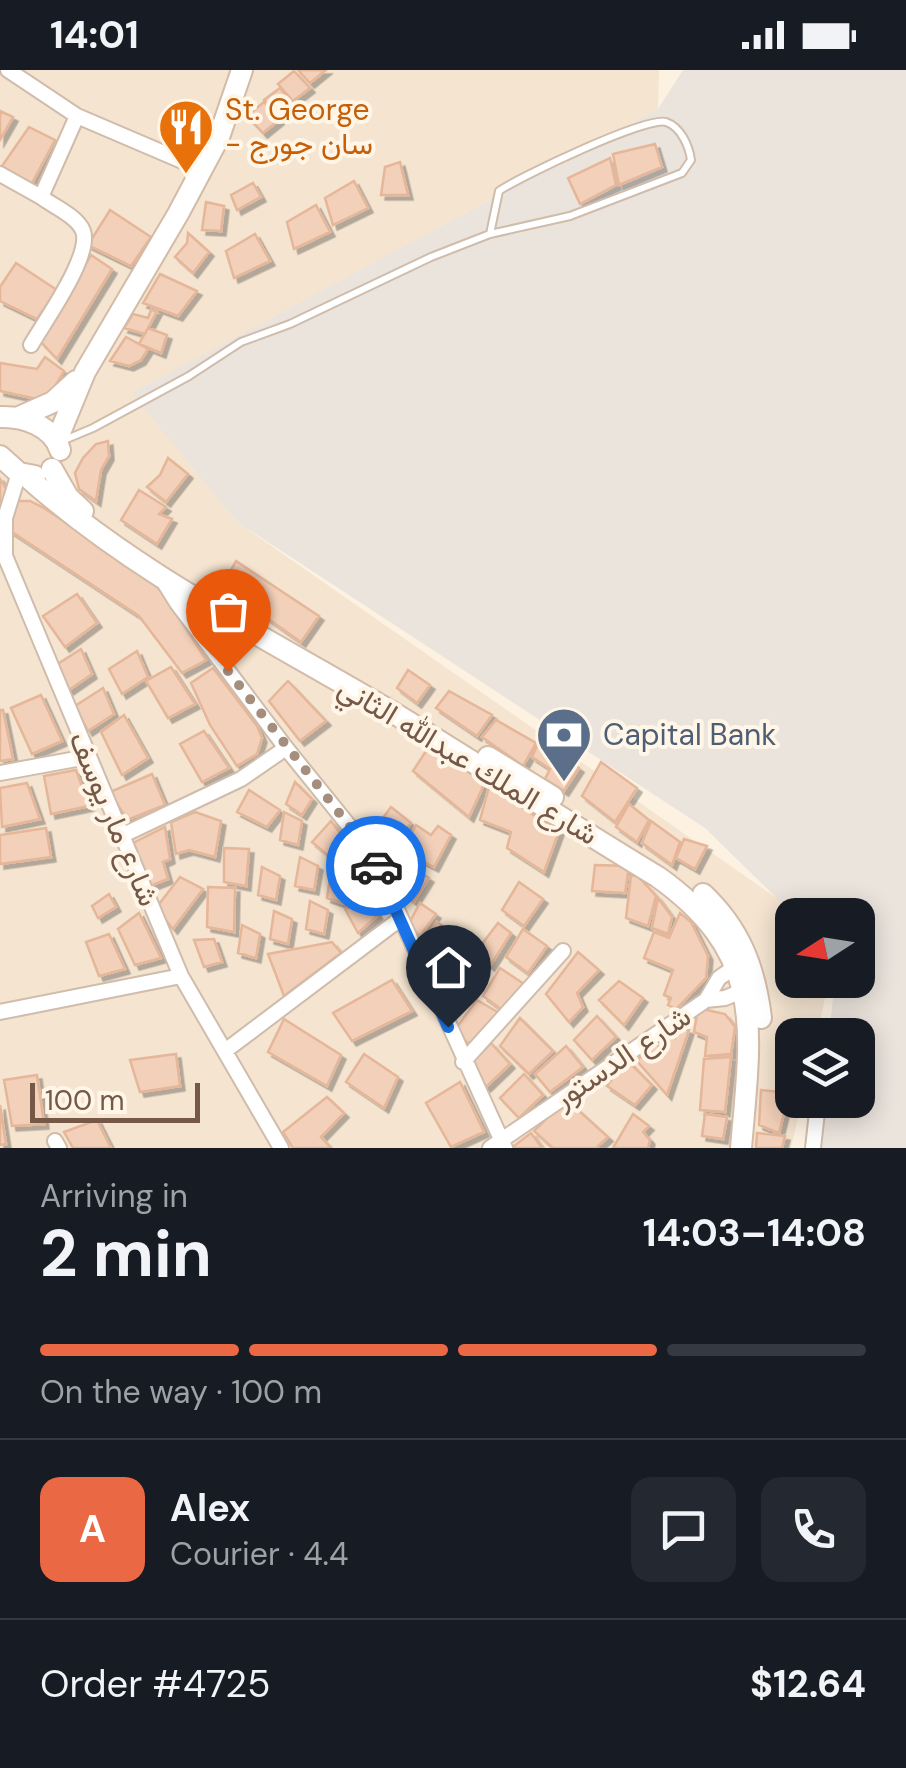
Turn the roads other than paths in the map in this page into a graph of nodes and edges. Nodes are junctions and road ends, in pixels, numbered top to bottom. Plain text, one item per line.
1 (8, 70) edge
2 (242, 70) edge
3 (77, 116) junction
4 (201, 169) junction
5 (0, 174) edge
6 (40, 197) junction
7 (490, 234) junction
8 (31, 345) dead end
9 (84, 372) junction
10 (6, 416) edge
11 (58, 442) junction
12 (0, 456) edge
13 (52, 468) junction
14 (22, 474) junction
15 (160, 575) junction
16 (231, 620) junction
17 (209, 645) junction
18 (286, 748) junction
19 (86, 757) junction
20 (0, 773) edge
21 (121, 836) junction
22 (400, 919) junction
23 (563, 951) dead end
24 (742, 962) junction
25 (180, 976) junction
26 (750, 988) junction
27 (706, 1000) junction
28 (0, 1012) edge
29 (225, 1052) junction
30 (463, 1062) junction
31 (816, 1118) edge
32 (499, 1145) edge
33 (281, 1148) edge
34 (741, 1148) edge
35 (752, 1148) edge
36 (813, 1148) edge

1 - 3 street
2 - 4 main road
3 - 4 street
3 - 6 street
4 - 9 main road
5 - 6 street
6 - 8 street
7 - 7 lane
7 - 11 lane
9 - 10 main road
9 - 11 main road
10 - 11 main road
11 - 13 main road
12 - 14 main road, شارع الملك عبدالله الثاني
13 - 14 main road
13 - 24 main road, شارع الملك عبدالله الثاني
14 - 15 main road, شارع الملك عبدالله الثاني
14 - 19 street, شارع مار يوسف
15 - 16 main road, شارع الملك عبدالله الثاني
15 - 17 street
16 - 17 street
16 - 24 main road, شارع الملك عبدالله الثاني
17 - 18 street
18 - 21 street
18 - 22 street
19 - 20 street
19 - 21 street, شارع مار يوسف
21 - 25 street, شارع مار يوسف
22 - 29 street
22 - 30 street
23 - 30 street
24 - 26 main road, شارع الملك عبدالله الثاني
24 - 27 street, شارع الدستور
25 - 28 street
25 - 29 street, شارع مار يوسف
26 - 27 street, شارع الدستور
26 - 34 main road, شارع الملك عبدالله الثاني
26 - 35 main road, شارع الملك عبدالله الثاني
27 - 32 street, شارع الدستور
29 - 33 street, شارع مار يوسف
30 - 32 street
31 - 36 street

